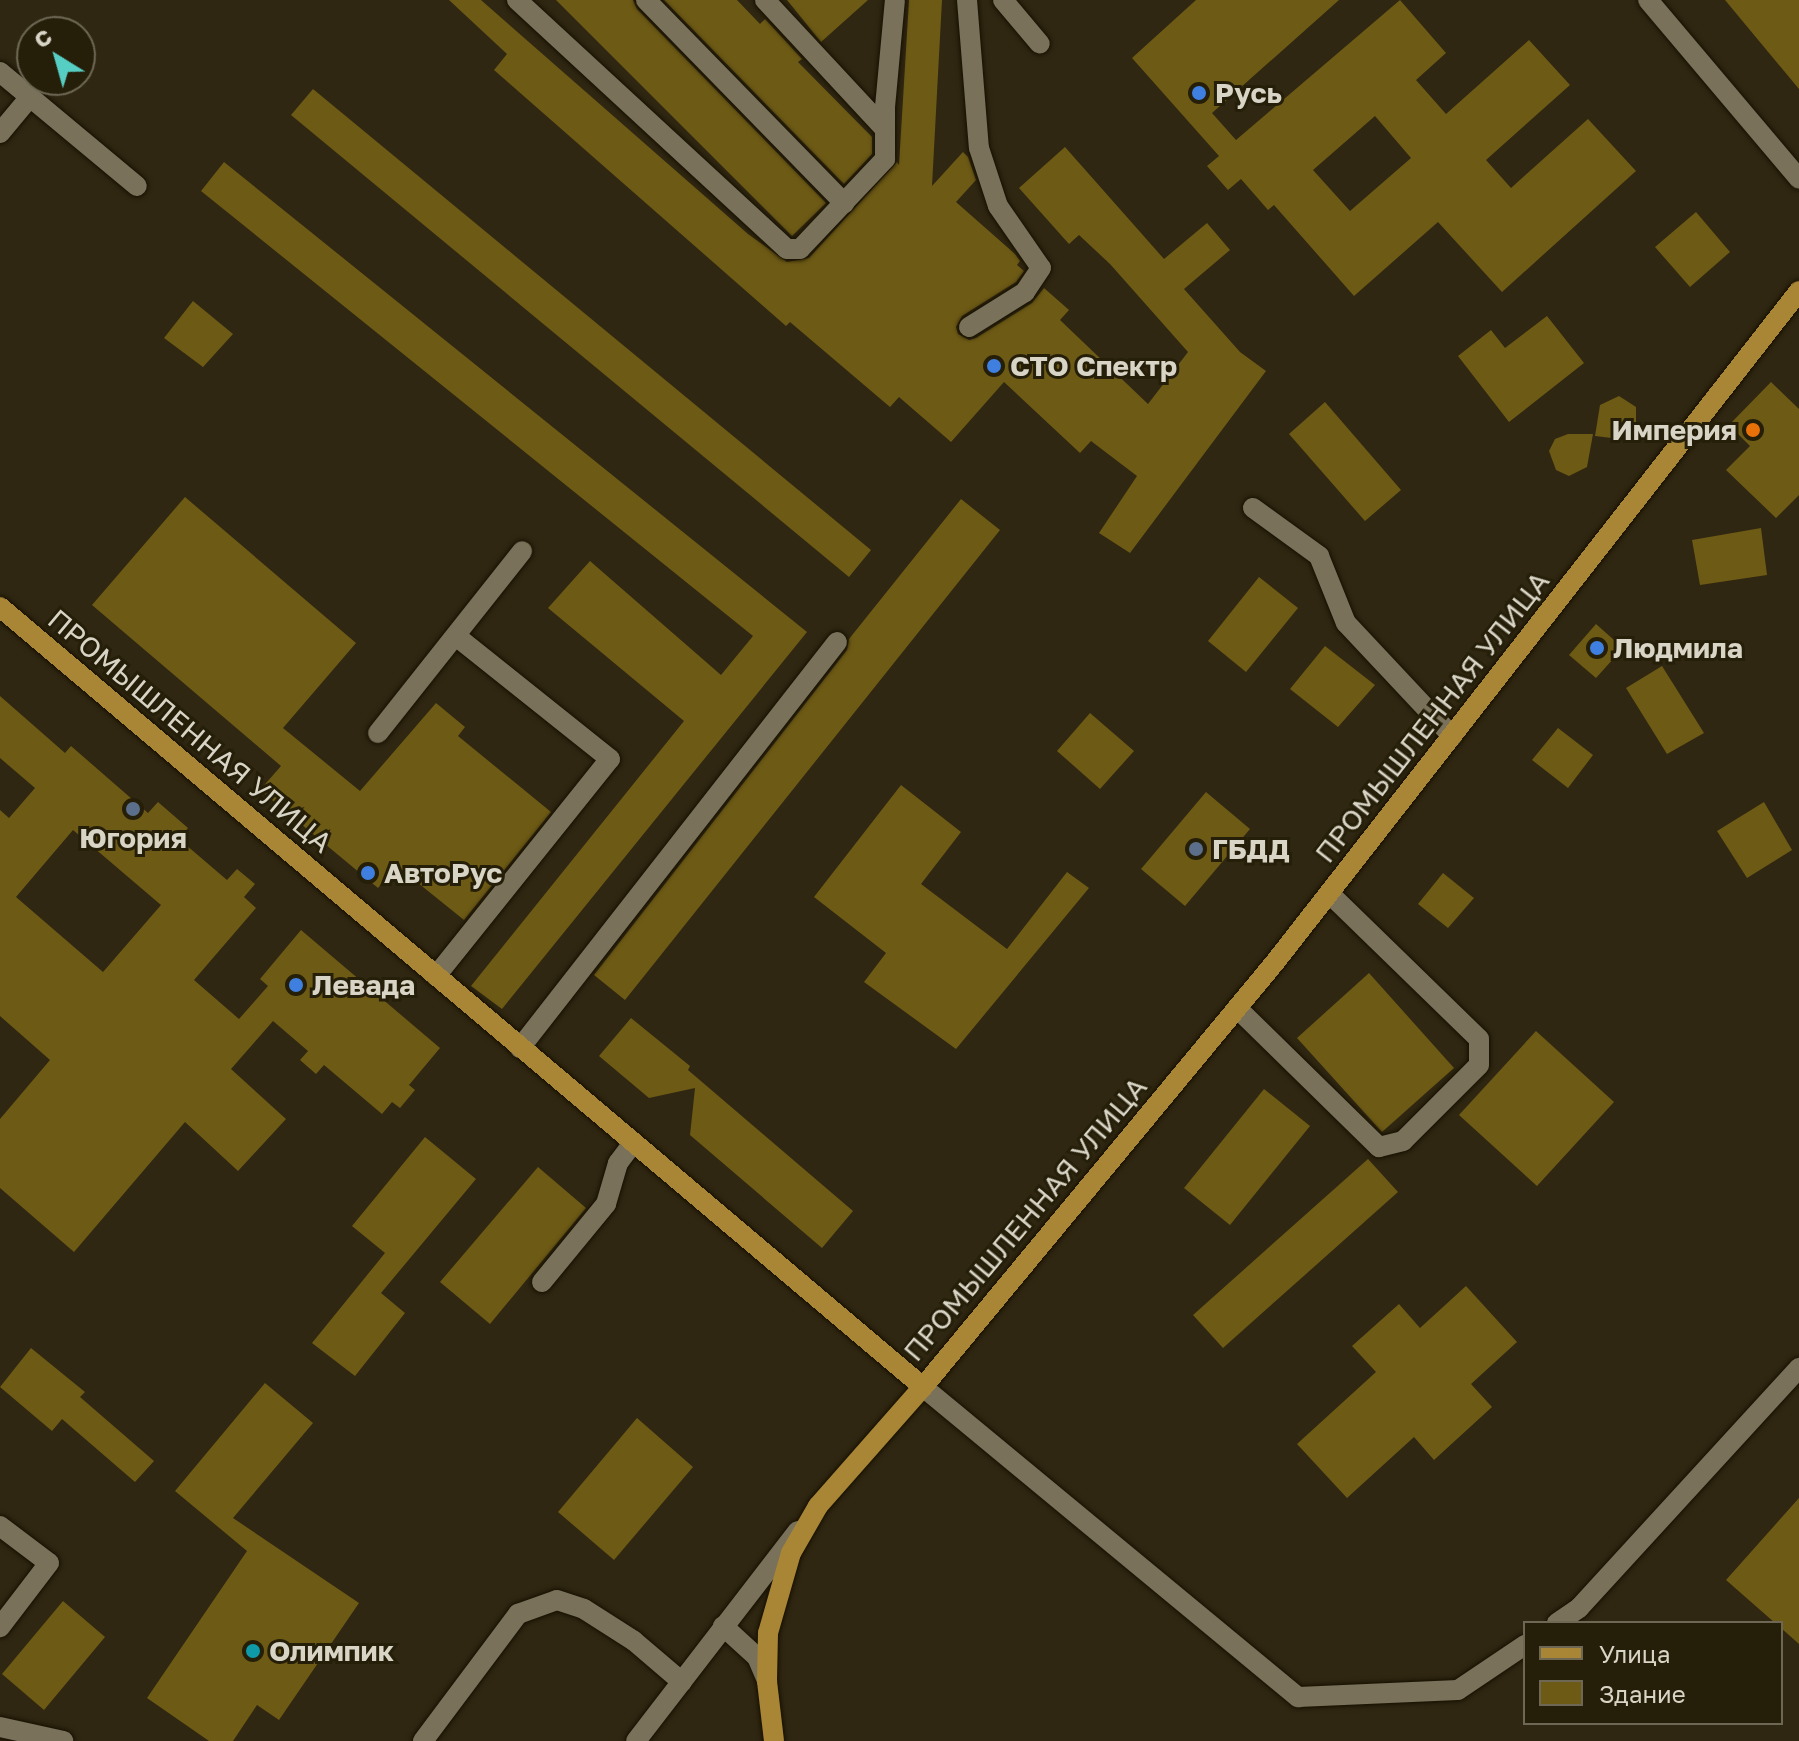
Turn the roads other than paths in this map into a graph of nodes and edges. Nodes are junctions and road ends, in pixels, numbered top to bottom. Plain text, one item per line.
1 (517, 0) edge
2 (646, 0) edge
3 (895, 0) edge
4 (967, 0) edge
5 (1003, 0) edge
6 (1648, 0) edge
7 (768, 1) edge
8 (1040, 44) dead end
9 (0, 72) edge
10 (30, 97) junction
11 (885, 129) junction
12 (0, 133) edge
13 (1799, 179) edge
14 (137, 186) dead end
15 (844, 203) junction
16 (1796, 303) edge
17 (969, 327) dead end
18 (1253, 508) dead end
19 (522, 551) dead end
20 (0, 607) edge
21 (456, 636) junction
22 (837, 642) dead end
23 (378, 733) dead end
24 (1452, 736) junction
25 (1329, 893) junction
26 (436, 976) junction
27 (1237, 1008) junction
28 (520, 1048) junction
29 (633, 1143) junction
30 (542, 1282) dead end
31 (1799, 1368) edge
32 (923, 1387) junction
33 (818, 1506) junction
34 (0, 1526) edge
35 (1560, 1621) edge
36 (723, 1626) junction
37 (0, 1627) edge
38 (1523, 1646) edge
39 (767, 1681) junction
40 (682, 1682) junction
41 (0, 1727) edge
42 (63, 1741) edge
43 (423, 1741) edge
44 (636, 1741) edge
45 (774, 1741) edge

1 - 15 street
2 - 15 street
3 - 11 street
4 - 17 street
5 - 8 street
6 - 13 street
7 - 11 street
9 - 10 street
10 - 12 street
10 - 14 street
11 - 15 street
16 - 24 main road, ПРОМЫШЛЕННАЯ УЛИЦА
18 - 24 street
19 - 21 street
20 - 26 main road, ПРОМЫШЛЕННАЯ УЛИЦА
21 - 23 street
21 - 26 street
22 - 28 street
24 - 25 main road, ПРОМЫШЛЕННАЯ УЛИЦА
25 - 27 main road, ПРОМЫШЛЕННАЯ УЛИЦА
25 - 27 street
26 - 28 main road, ПРОМЫШЛЕННАЯ УЛИЦА
27 - 32 main road, ПРОМЫШЛЕННАЯ УЛИЦА
28 - 29 main road, ПРОМЫШЛЕННАЯ УЛИЦА
29 - 30 street
29 - 32 main road, ПРОМЫШЛЕННАЯ УЛИЦА
31 - 35 street
32 - 33 main road
32 - 38 street
33 - 36 street
33 - 39 main road
34 - 37 street
36 - 39 street
36 - 40 street
39 - 45 main road
40 - 43 street
40 - 44 street
41 - 42 street

